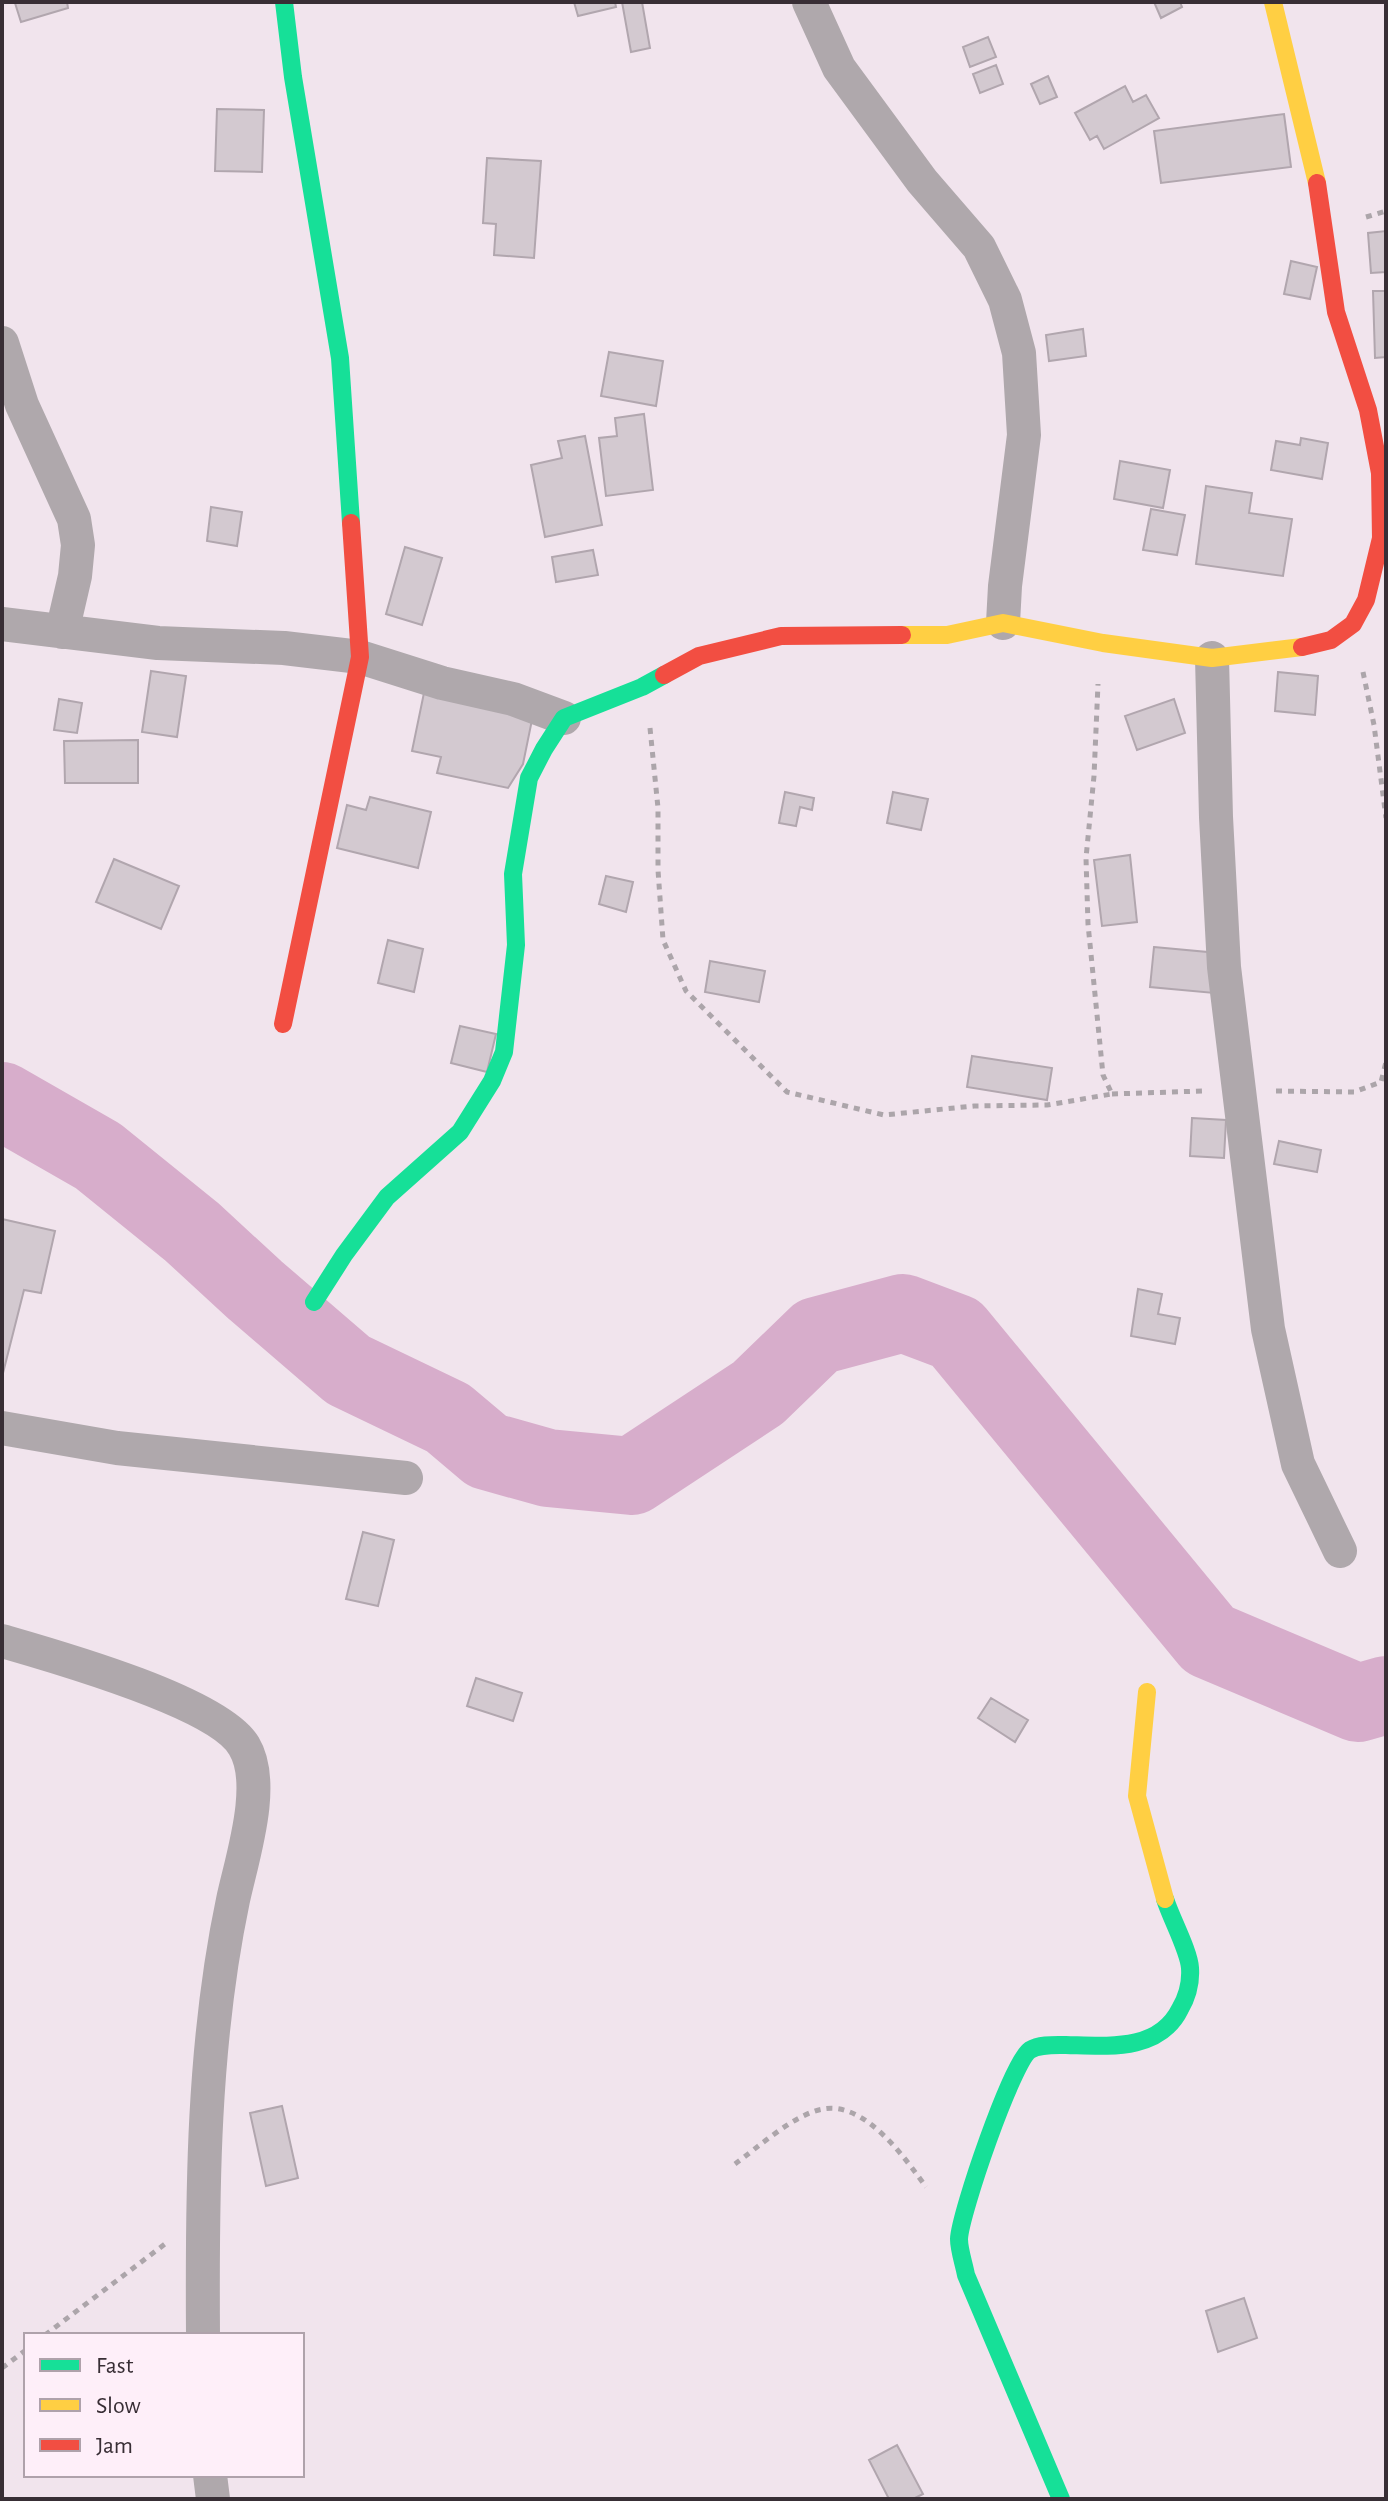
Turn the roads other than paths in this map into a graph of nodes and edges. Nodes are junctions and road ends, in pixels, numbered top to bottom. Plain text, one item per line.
1 (284, 2) edge
2 (809, 2) edge
3 (1273, 2) edge
4 (2, 343) edge
5 (1003, 623) junction
6 (2, 624) edge
7 (62, 632) junction
8 (360, 657) junction
9 (1212, 658) junction
10 (564, 718) junction
11 (283, 1024) dead end
12 (314, 1302) dead end
13 (2, 1428) edge
14 (406, 1478) dead end
15 (1340, 1551) dead end
16 (2, 1641) edge
17 (1147, 1692) dead end
18 (203, 2333) edge
19 (210, 2477) edge
20 (213, 2499) edge
21 (1061, 2499) edge

1 - 8 street
2 - 5 street
3 - 9 street
4 - 7 street
5 - 9 street
5 - 10 street
6 - 7 street
7 - 8 street
8 - 10 street
8 - 11 street
9 - 15 street
10 - 12 street
13 - 14 street
16 - 18 street
17 - 21 street
19 - 20 street

